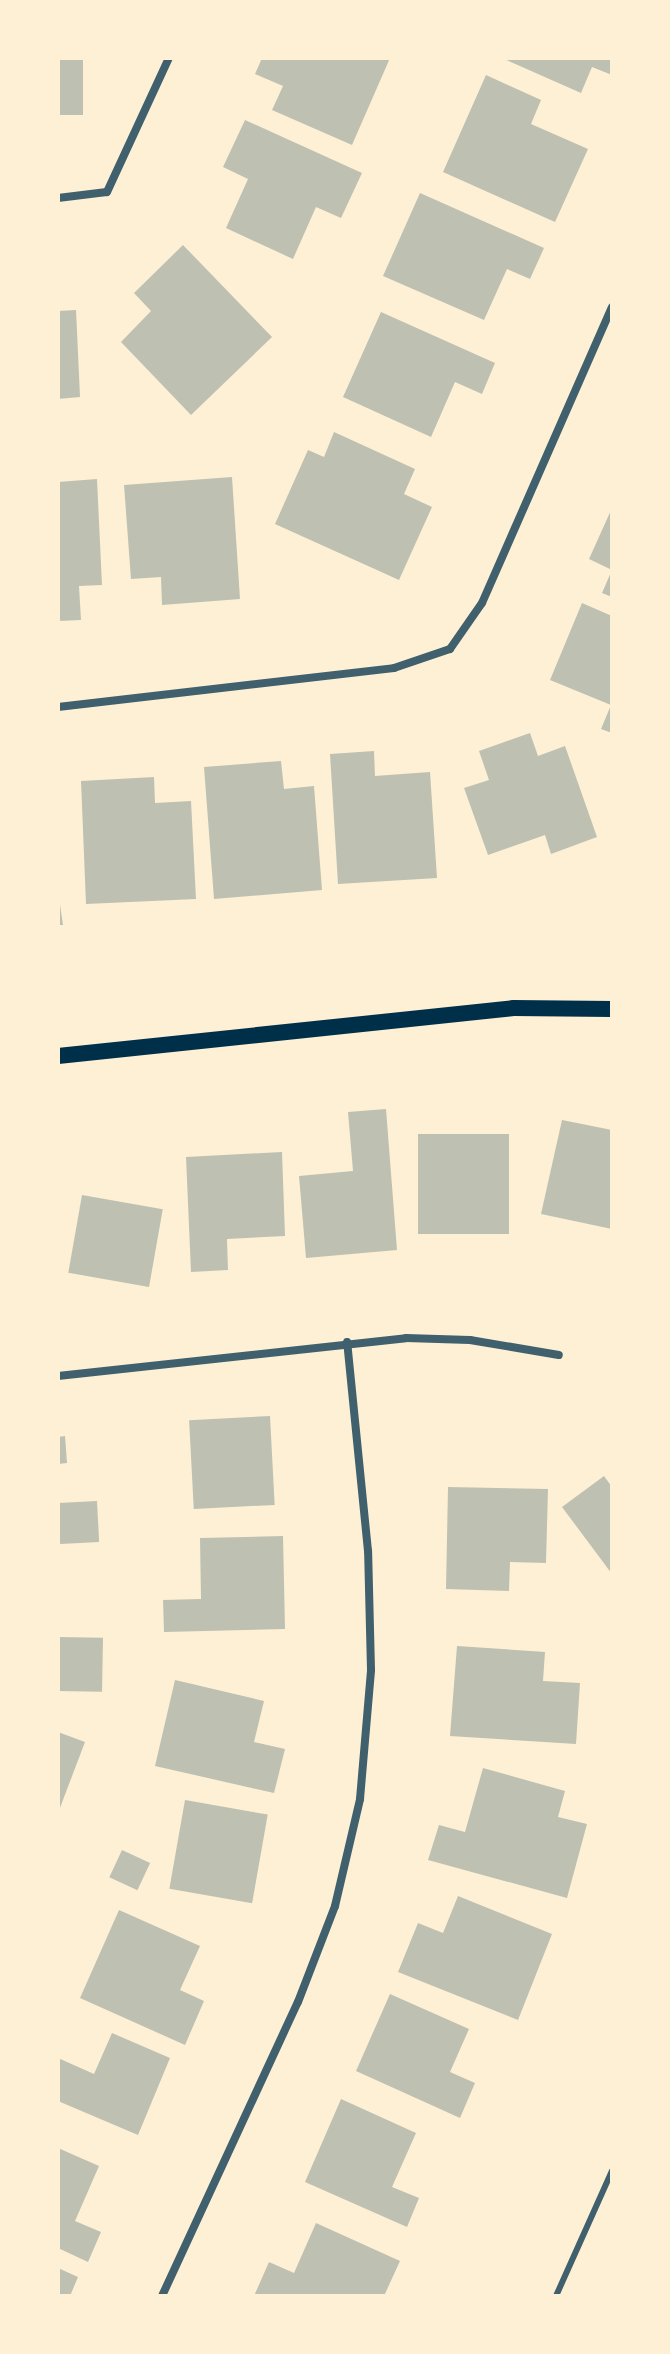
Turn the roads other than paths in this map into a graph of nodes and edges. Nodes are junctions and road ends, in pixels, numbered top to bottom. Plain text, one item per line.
1 (169, 58) edge
2 (58, 198) edge
3 (612, 307) edge
4 (58, 707) edge
5 (612, 1009) edge
6 (58, 1056) edge
7 (347, 1342) junction
8 (559, 1355) dead end
9 (58, 1376) edge
10 (612, 2171) edge
11 (162, 2296) edge
12 (556, 2296) edge

1 - 2 street
3 - 4 street
5 - 6 main road
7 - 8 street
7 - 9 street
7 - 11 street
10 - 12 lane

